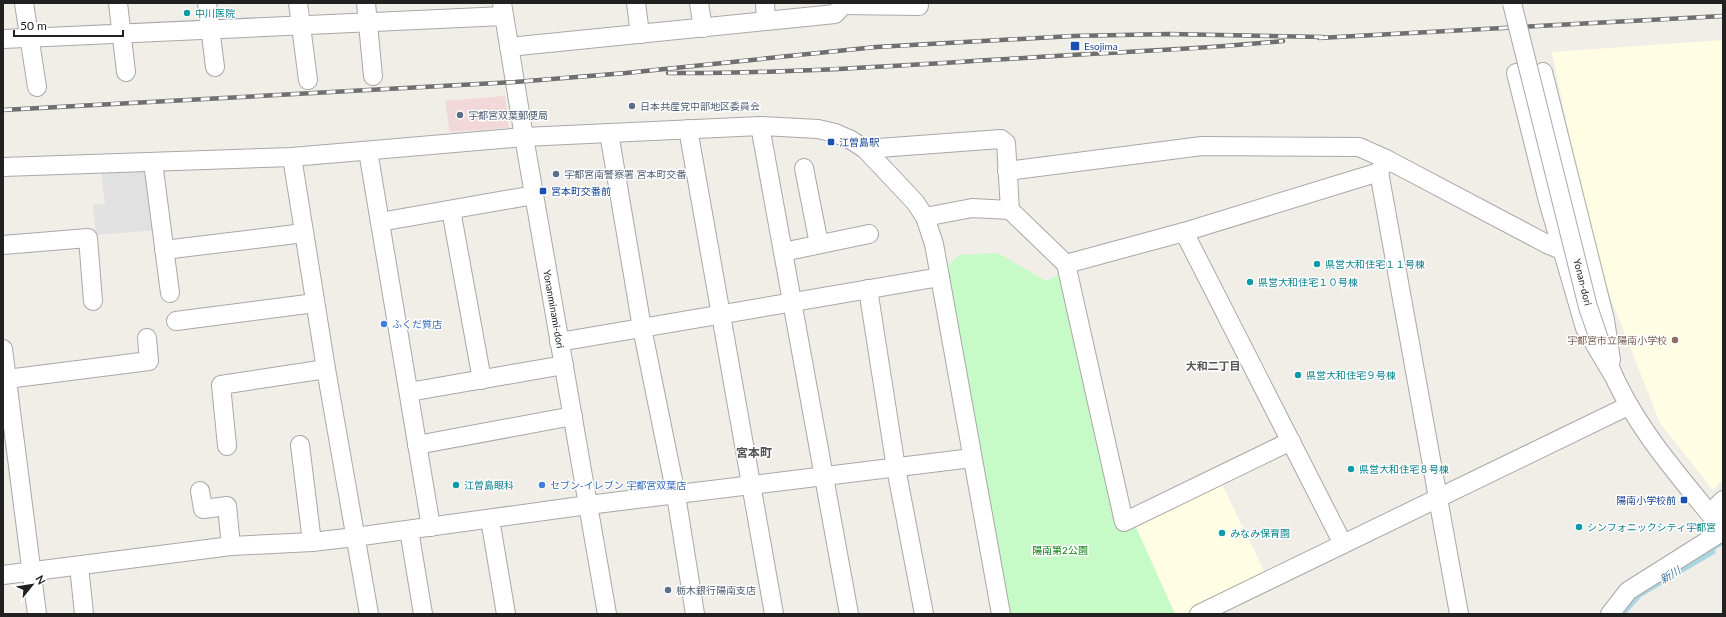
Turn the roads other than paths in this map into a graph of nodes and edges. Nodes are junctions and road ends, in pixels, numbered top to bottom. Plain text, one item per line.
1 (24, 3) edge
2 (118, 3) edge
3 (207, 3) edge
4 (298, 3) edge
5 (366, 3) edge
6 (636, 3) edge
7 (699, 3) edge
8 (765, 3) edge
9 (918, 3) edge
10 (1512, 3) edge
11 (844, 4) edge
12 (503, 9) edge
13 (766, 21) junction
14 (369, 22) junction
15 (300, 25) junction
16 (703, 28) junction
17 (211, 29) junction
18 (122, 34) junction
19 (640, 34) junction
20 (29, 38) junction
21 (3, 39) edge
22 (509, 47) junction
23 (215, 67) dead end
24 (126, 72) dead end
25 (1542, 72) dead end
26 (1516, 73) dead end
27 (373, 76) dead end
28 (308, 80) dead end
29 (37, 87) dead end
30 (760, 126) junction
31 (688, 129) junction
32 (609, 133) junction
33 (524, 138) junction
34 (865, 149) junction
35 (368, 150) junction
36 (292, 157) junction
37 (153, 162) junction
38 (1383, 165) junction
39 (3, 167) edge
40 (804, 168) dead end
41 (1007, 171) junction
42 (534, 195) junction
43 (451, 210) junction
44 (1010, 210) junction
45 (925, 217) junction
46 (380, 222) junction
47 (1184, 232) junction
48 (304, 233) junction
49 (869, 234) dead end
50 (819, 244) junction
51 (3, 245) edge
52 (164, 250) junction
53 (1561, 250) junction
54 (784, 252) junction
55 (1066, 264) junction
56 (940, 277) junction
57 (868, 289) junction
58 (170, 293) dead end
59 (93, 301) dead end
60 (793, 301) junction
61 (315, 303) junction
62 (721, 314) junction
63 (176, 321) dead end
64 (642, 328) junction
65 (147, 338) dead end
66 (559, 342) junction
67 (4, 365) edge
68 (564, 365) junction
69 (326, 369) junction
70 (1613, 375) junction
71 (482, 380) junction
72 (409, 392) junction
73 (7, 406) edge
74 (1628, 406) junction
75 (572, 416) junction
76 (1290, 441) junction
77 (300, 445) dead end
78 (418, 445) junction
79 (227, 446) dead end
80 (972, 458) junction
81 (896, 468) junction
82 (11, 473) edge
83 (825, 477) junction
84 (752, 486) junction
85 (200, 491) dead end
86 (676, 495) junction
87 (1438, 498) junction
88 (1723, 500) edge
89 (588, 505) junction
90 (1710, 513) junction
91 (490, 519) junction
92 (431, 527) junction
93 (409, 530) junction
94 (1723, 530) edge
95 (355, 537) junction
96 (312, 542) junction
97 (1343, 544) junction
98 (231, 546) junction
99 (79, 566) junction
100 (31, 572) junction
101 (3, 575) edge
102 (37, 614) edge
103 (84, 614) edge
104 (369, 614) edge
105 (423, 614) edge
106 (506, 614) edge
107 (607, 614) edge
108 (695, 614) edge
109 (774, 614) edge
110 (849, 614) edge
111 (924, 614) edge
112 (1001, 614) edge
113 (1199, 614) edge
114 (1459, 614) edge
115 (1610, 614) edge

1 - 20 street
2 - 18 street
3 - 17 street
4 - 15 street
5 - 14 street
6 - 19 street
7 - 16 street
8 - 13 street
9 - 11 street
10 - 70 street, Yonan-dori, bridge
11 - 13 street
12 - 14 street
12 - 22 street, Yonanminami-dori
13 - 16 street
14 - 15 street
14 - 27 street
15 - 17 street
15 - 28 street
16 - 19 street
17 - 18 street
17 - 23 street
18 - 20 street
18 - 24 street
19 - 22 street
20 - 21 street
20 - 29 street
22 - 33 street, Yonanminami-dori
25 - 70 street
26 - 53 street
30 - 31 street
30 - 34 street
30 - 54 street
31 - 32 street
31 - 62 street
32 - 33 street
32 - 64 street
33 - 35 street
33 - 42 street, Yonanminami-dori
34 - 41 street
34 - 45 street
35 - 36 street
35 - 46 street
36 - 37 street
36 - 48 street
37 - 39 street
37 - 52 street
38 - 41 street
38 - 47 street
38 - 53 street
38 - 87 street
40 - 50 street
41 - 44 street
42 - 43 street
42 - 66 street, Yonanminami-dori
43 - 46 street
43 - 71 street
44 - 45 street
44 - 55 street
45 - 56 street
46 - 72 street
47 - 55 street
47 - 76 street
48 - 52 street
48 - 61 street
49 - 50 street
50 - 54 street
51 - 59 street
52 - 58 street
53 - 70 street
54 - 60 street
55 - 76 street
56 - 57 street
56 - 80 street
57 - 60 street
57 - 81 street
60 - 62 street
60 - 83 street
61 - 63 street
61 - 69 street
62 - 64 street
62 - 84 street
64 - 66 street
64 - 86 street
65 - 67 street
66 - 68 street, Yonanminami-dori
67 - 73 street
68 - 71 street
68 - 75 street, Yonanminami-dori
69 - 79 street
69 - 95 street
70 - 74 street, Yonan-dori
71 - 72 street
72 - 78 street
73 - 82 street
74 - 87 street
74 - 90 street, Yonan-dori
75 - 78 street
75 - 89 street, Yonanminami-dori
76 - 97 street
77 - 96 street
78 - 92 street
80 - 81 street
80 - 112 street
81 - 83 street
81 - 111 street
82 - 100 street
83 - 84 street
83 - 110 street
84 - 86 street
84 - 109 street
85 - 98 street
86 - 89 street
86 - 108 street
87 - 97 street
87 - 114 street
88 - 90 street
89 - 91 street
89 - 107 street, Yonanminami-dori
90 - 94 street, Yonan-dori
91 - 92 street
91 - 106 street
92 - 93 street
93 - 95 street
93 - 105 street
94 - 115 street
95 - 96 street
95 - 104 street
96 - 98 street
97 - 113 street
98 - 99 street
99 - 100 street
99 - 103 street
100 - 101 street
100 - 102 street

